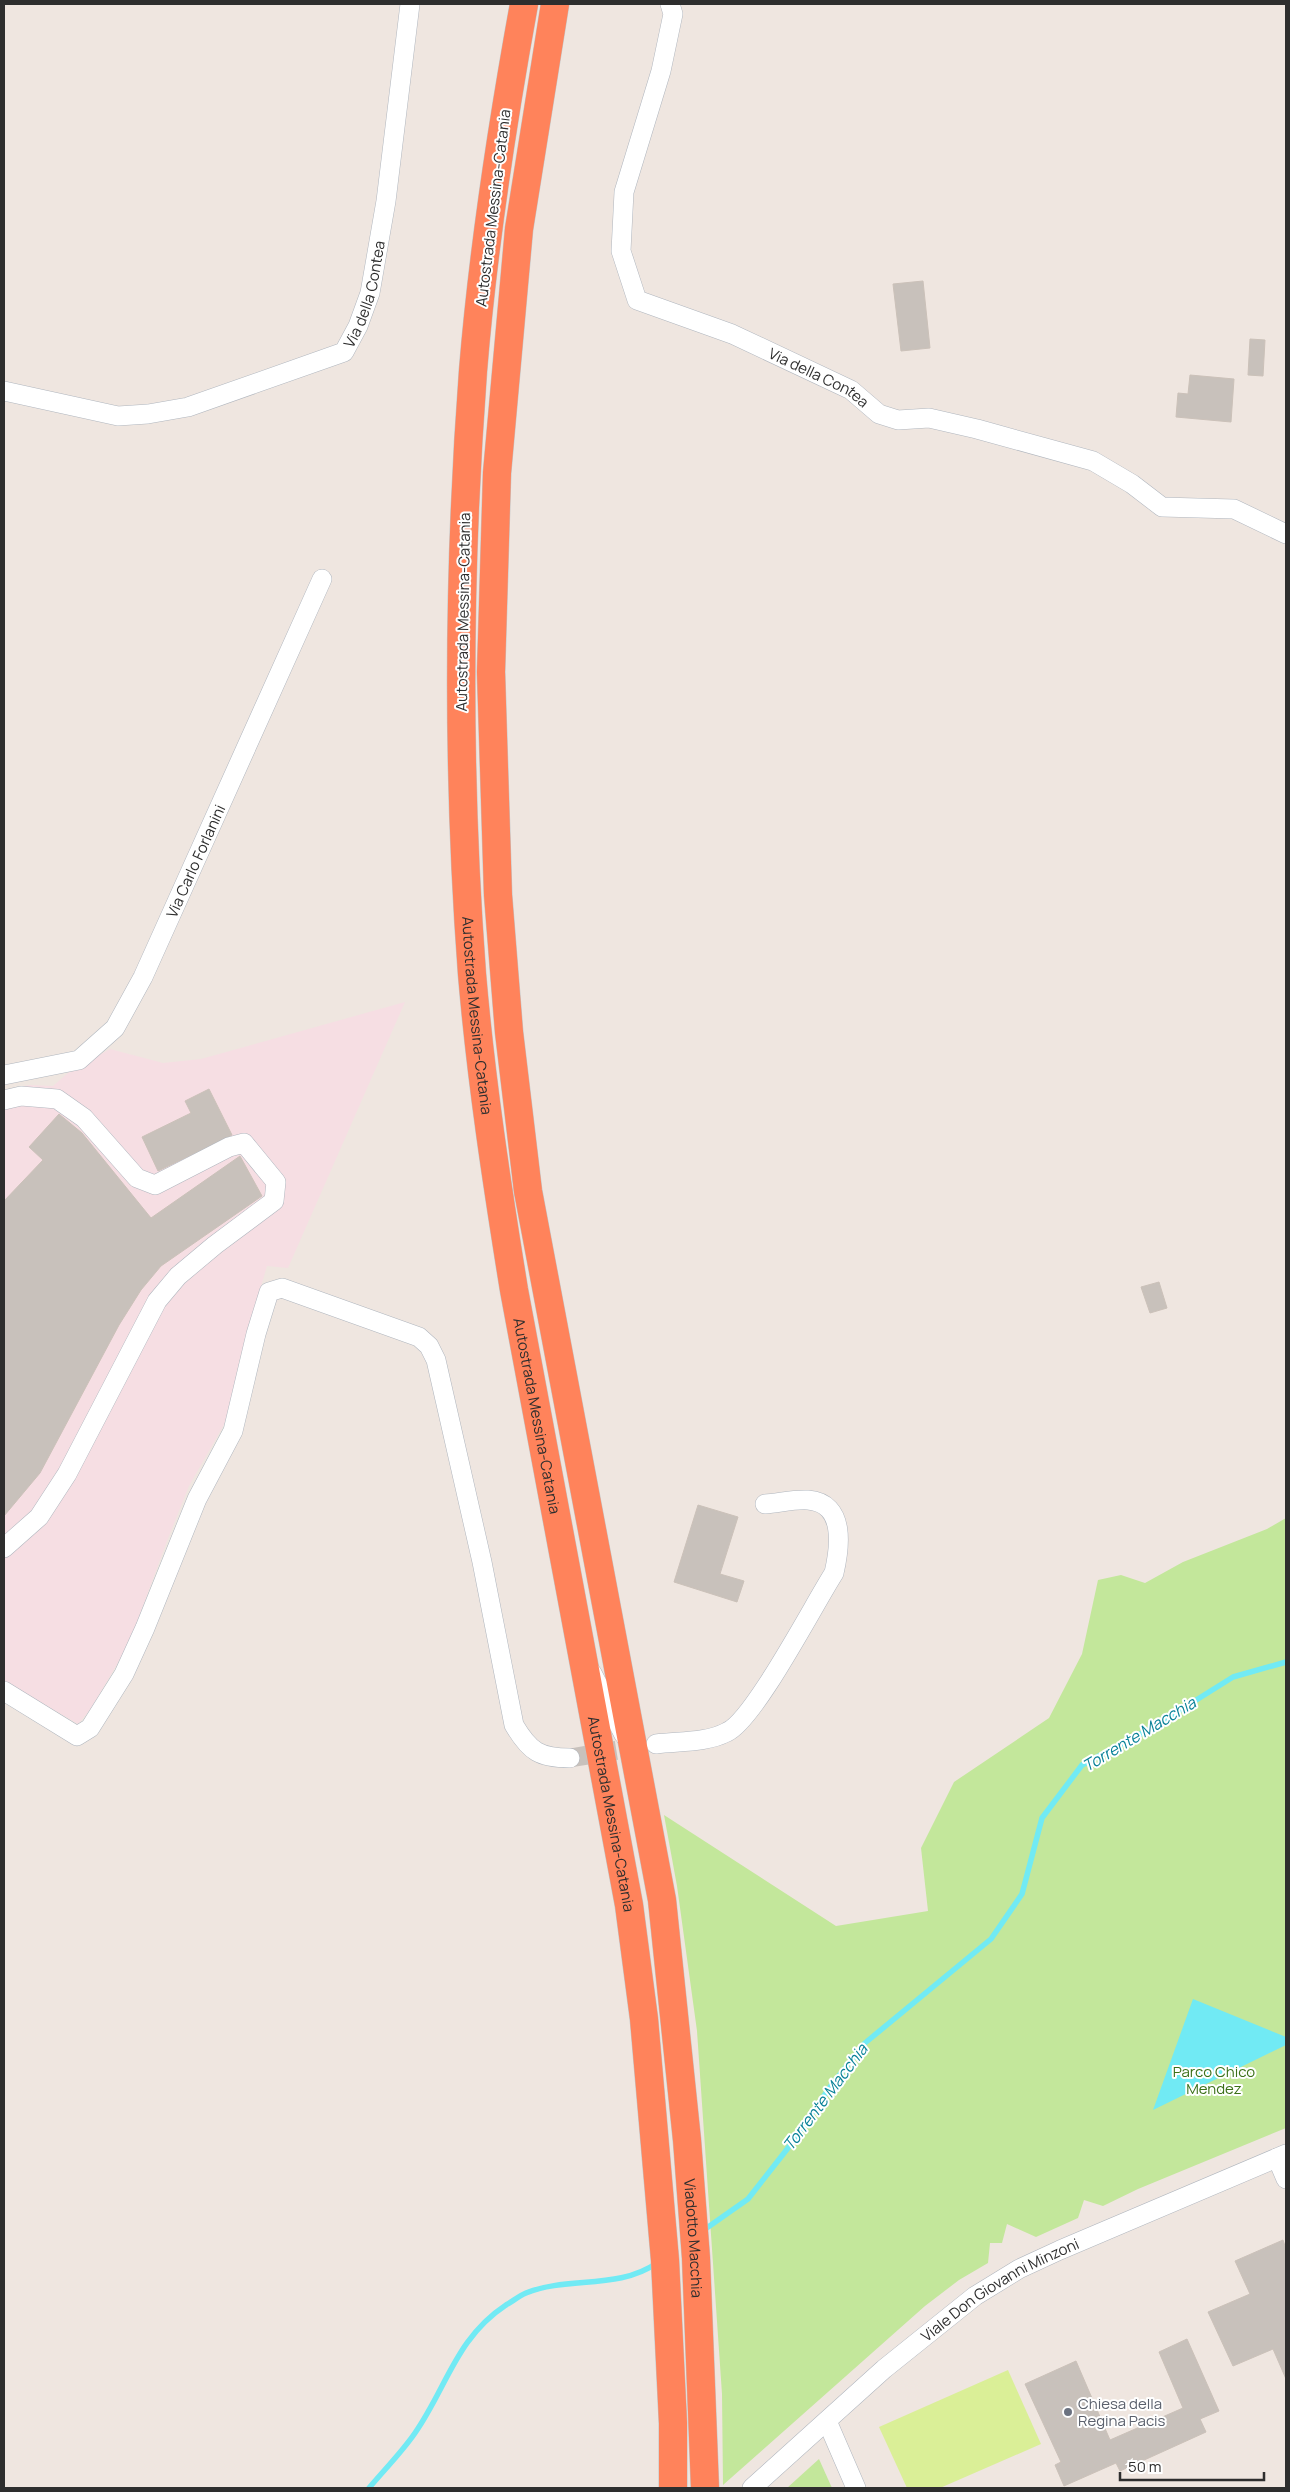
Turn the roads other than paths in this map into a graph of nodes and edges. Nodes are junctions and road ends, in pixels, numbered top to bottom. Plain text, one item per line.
1 (410, 4) edge
2 (524, 4) edge
3 (555, 4) edge
4 (670, 4) edge
5 (4, 391) edge
6 (1286, 534) edge
7 (322, 579) dead end
8 (4, 1075) edge
9 (4, 1100) edge
10 (765, 1504) dead end
11 (4, 1548) edge
12 (614, 1648) junction
13 (582, 1654) junction
14 (4, 1691) edge
15 (608, 1704) junction
16 (645, 1749) junction
17 (570, 1758) tunnel mouth
18 (602, 1760) junction
19 (672, 1988) joint
20 (644, 2019) joint
21 (1282, 2156) edge
22 (1286, 2179) edge
23 (827, 2421) junction
24 (673, 2488) edge
25 (705, 2488) edge
26 (752, 2488) edge
27 (856, 2488) edge

1 - 5 street, Via della Contea
2 - 13 highway, Autostrada Messina-Catania
3 - 12 highway, Autostrada Messina-Catania
4 - 6 street, Via della Contea
7 - 8 street, Via Carlo Forlanini
9 - 11 street
10 - 16 street
12 - 15 street
12 - 16 highway, Autostrada Messina-Catania
13 - 15 street
13 - 18 highway, Autostrada Messina-Catania
14 - 17 street
15 - 16 street
15 - 18 street
16 - 19 highway, Autostrada Messina-Catania
18 - 20 highway, Autostrada Messina-Catania
19 - 25 highway, Viadotto Macchia
20 - 24 highway, Viadotto Macchia
21 - 22 street
21 - 23 street, Viale Don Giovanni Minzoni
23 - 26 street, Viale Don Giovanni Minzoni
23 - 27 street

